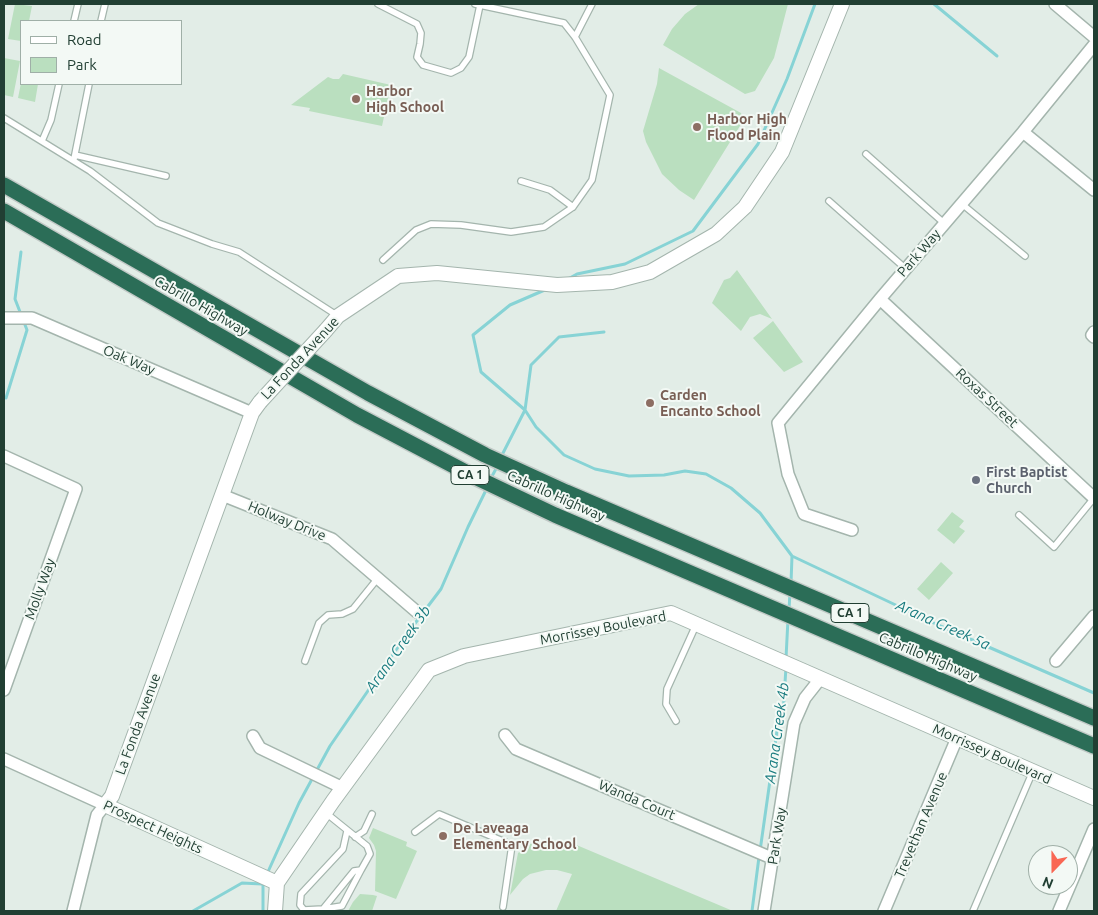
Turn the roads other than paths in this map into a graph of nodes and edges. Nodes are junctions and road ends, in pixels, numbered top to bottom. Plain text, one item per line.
1 (78, 4) edge
2 (105, 4) edge
3 (378, 4) edge
4 (477, 4) edge
5 (592, 4) edge
6 (842, 4) edge
7 (1055, 4) edge
8 (74, 20) edge
9 (102, 20) edge
10 (575, 37) junction
11 (1094, 37) edge
12 (1094, 45) edge
13 (59, 85) edge
14 (89, 85) edge
15 (4, 118) edge
16 (1023, 132) junction
17 (42, 140) junction
18 (866, 154) dead end
19 (74, 158) junction
20 (166, 176) dead end
21 (521, 181) dead end
22 (4, 185) edge
23 (1094, 190) edge
24 (829, 201) dead end
25 (962, 204) junction
26 (573, 207) junction
27 (4, 211) edge
28 (944, 224) junction
29 (1024, 256) dead end
30 (383, 260) dead end
31 (906, 269) junction
32 (880, 299) junction
33 (338, 316) junction
34 (4, 318) edge
35 (1094, 332) edge
36 (1094, 337) edge
37 (256, 407) junction
38 (4, 456) edge
39 (222, 495) junction
40 (1094, 498) edge
41 (1019, 515) dead end
42 (852, 530) dead end
43 (378, 578) junction
44 (417, 612) dead end
45 (1094, 616) edge
46 (696, 624) junction
47 (305, 661) dead end
48 (1056, 661) dead end
49 (820, 679) junction
50 (962, 689) junction
51 (4, 690) edge
52 (1094, 718) edge
53 (676, 721) dead end
54 (253, 736) dead end
55 (505, 736) dead end
56 (957, 738) junction
57 (1094, 746) edge
58 (1094, 755) edge
59 (4, 759) edge
60 (1033, 771) junction
61 (343, 788) junction
62 (1094, 798) edge
63 (105, 805) junction
64 (326, 813) junction
65 (372, 814) dead end
66 (1094, 829) edge
67 (347, 831) junction
68 (415, 832) dead end
69 (355, 837) junction
70 (774, 859) junction
71 (361, 870) junction
72 (277, 883) junction
73 (503, 907) dead end
74 (324, 910) edge
75 (73, 911) edge
76 (275, 911) edge
77 (764, 911) edge
78 (884, 911) edge
79 (973, 911) edge
80 (1059, 911) edge

1 - 8 lane
2 - 9 lane
3 - 4 lane
4 - 10 lane
5 - 10 lane
6 - 33 street, La Fonda Avenue
7 - 11 street
10 - 26 lane
12 - 16 street, Park Way
13 - 17 lane
14 - 19 lane
15 - 17 lane
16 - 23 street
16 - 25 street, Park Way
17 - 19 lane
18 - 28 lane
19 - 20 lane
19 - 33 lane
21 - 26 lane
22 - 52 highway, Cabrillo Highway / CA 1
24 - 31 lane
25 - 28 street, Park Way
25 - 29 lane
26 - 30 lane
27 - 50 highway, Cabrillo Highway / CA 1
28 - 31 street, Park Way
31 - 32 street, Park Way
32 - 40 street, Roxas Street
32 - 42 street, Park Way
33 - 37 street, La Fonda Avenue, bridge
34 - 37 street, Oak Way
35 - 36 street
37 - 39 street, La Fonda Avenue
38 - 51 street, Molly Way
39 - 43 street, Holway Drive
39 - 63 street, La Fonda Avenue
40 - 41 lane
43 - 44 street, Holway Drive
43 - 47 lane
45 - 48 street
46 - 49 street, Morrissey Boulevard
46 - 53 lane
46 - 61 street, Morrissey Boulevard
49 - 56 street, Morrissey Boulevard
49 - 70 street, Park Way
50 - 57 highway, Cabrillo Highway / CA 1
50 - 58 highway
54 - 61 street
55 - 70 street, Wanda Court
56 - 60 street, Morrissey Boulevard
56 - 78 street, Trevethan Avenue
59 - 63 street, Prospect Heights
60 - 62 street, Morrissey Boulevard
60 - 79 lane
61 - 64 street, Morrissey Boulevard
63 - 72 street, Prospect Heights
63 - 75 street, La Fonda Avenue
64 - 67 lane
64 - 72 street, Morrissey Boulevard
65 - 69 lane
66 - 80 street
67 - 69 lane
67 - 74 lane
68 - 73 lane
69 - 71 lane
70 - 77 street, Park Way
71 - 74 lane
71 - 74 lane
72 - 76 street

